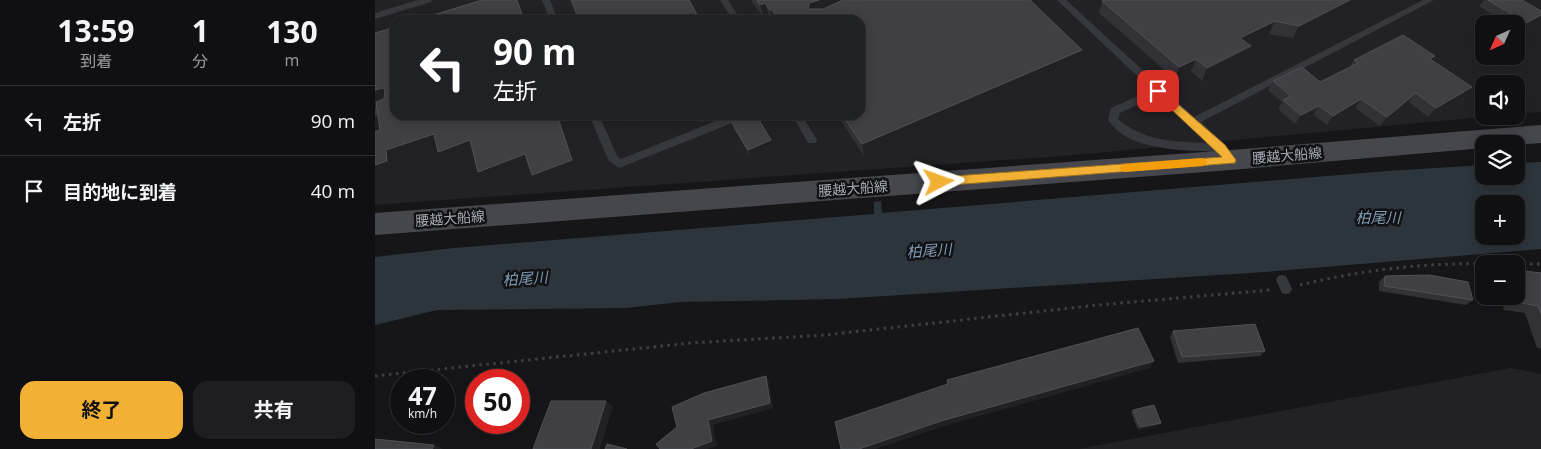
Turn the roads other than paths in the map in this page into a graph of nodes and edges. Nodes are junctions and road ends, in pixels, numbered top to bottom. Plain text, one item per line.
1 (428, 0) edge
2 (546, 0) edge
3 (724, 0) edge
4 (1061, 0) edge
5 (1430, 0) edge
6 (552, 15) edge
7 (734, 15) edge
8 (375, 16) edge
9 (1158, 91) junction
10 (390, 108) edge
11 (375, 112) edge
12 (596, 120) edge
13 (729, 120) edge
14 (800, 120) edge
15 (1193, 122) junction
16 (1541, 134) edge
17 (813, 140) dead end
18 (1226, 154) junction
19 (375, 224) edge

1 - 8 lane
2 - 6 lane
3 - 7 lane
4 - 9 lane
5 - 15 lane
9 - 15 lane
9 - 18 lane
10 - 11 lane
12 - 13 lane
14 - 17 lane
15 - 18 lane
16 - 18 main road, 腰越大船線
18 - 19 main road, 腰越大船線

